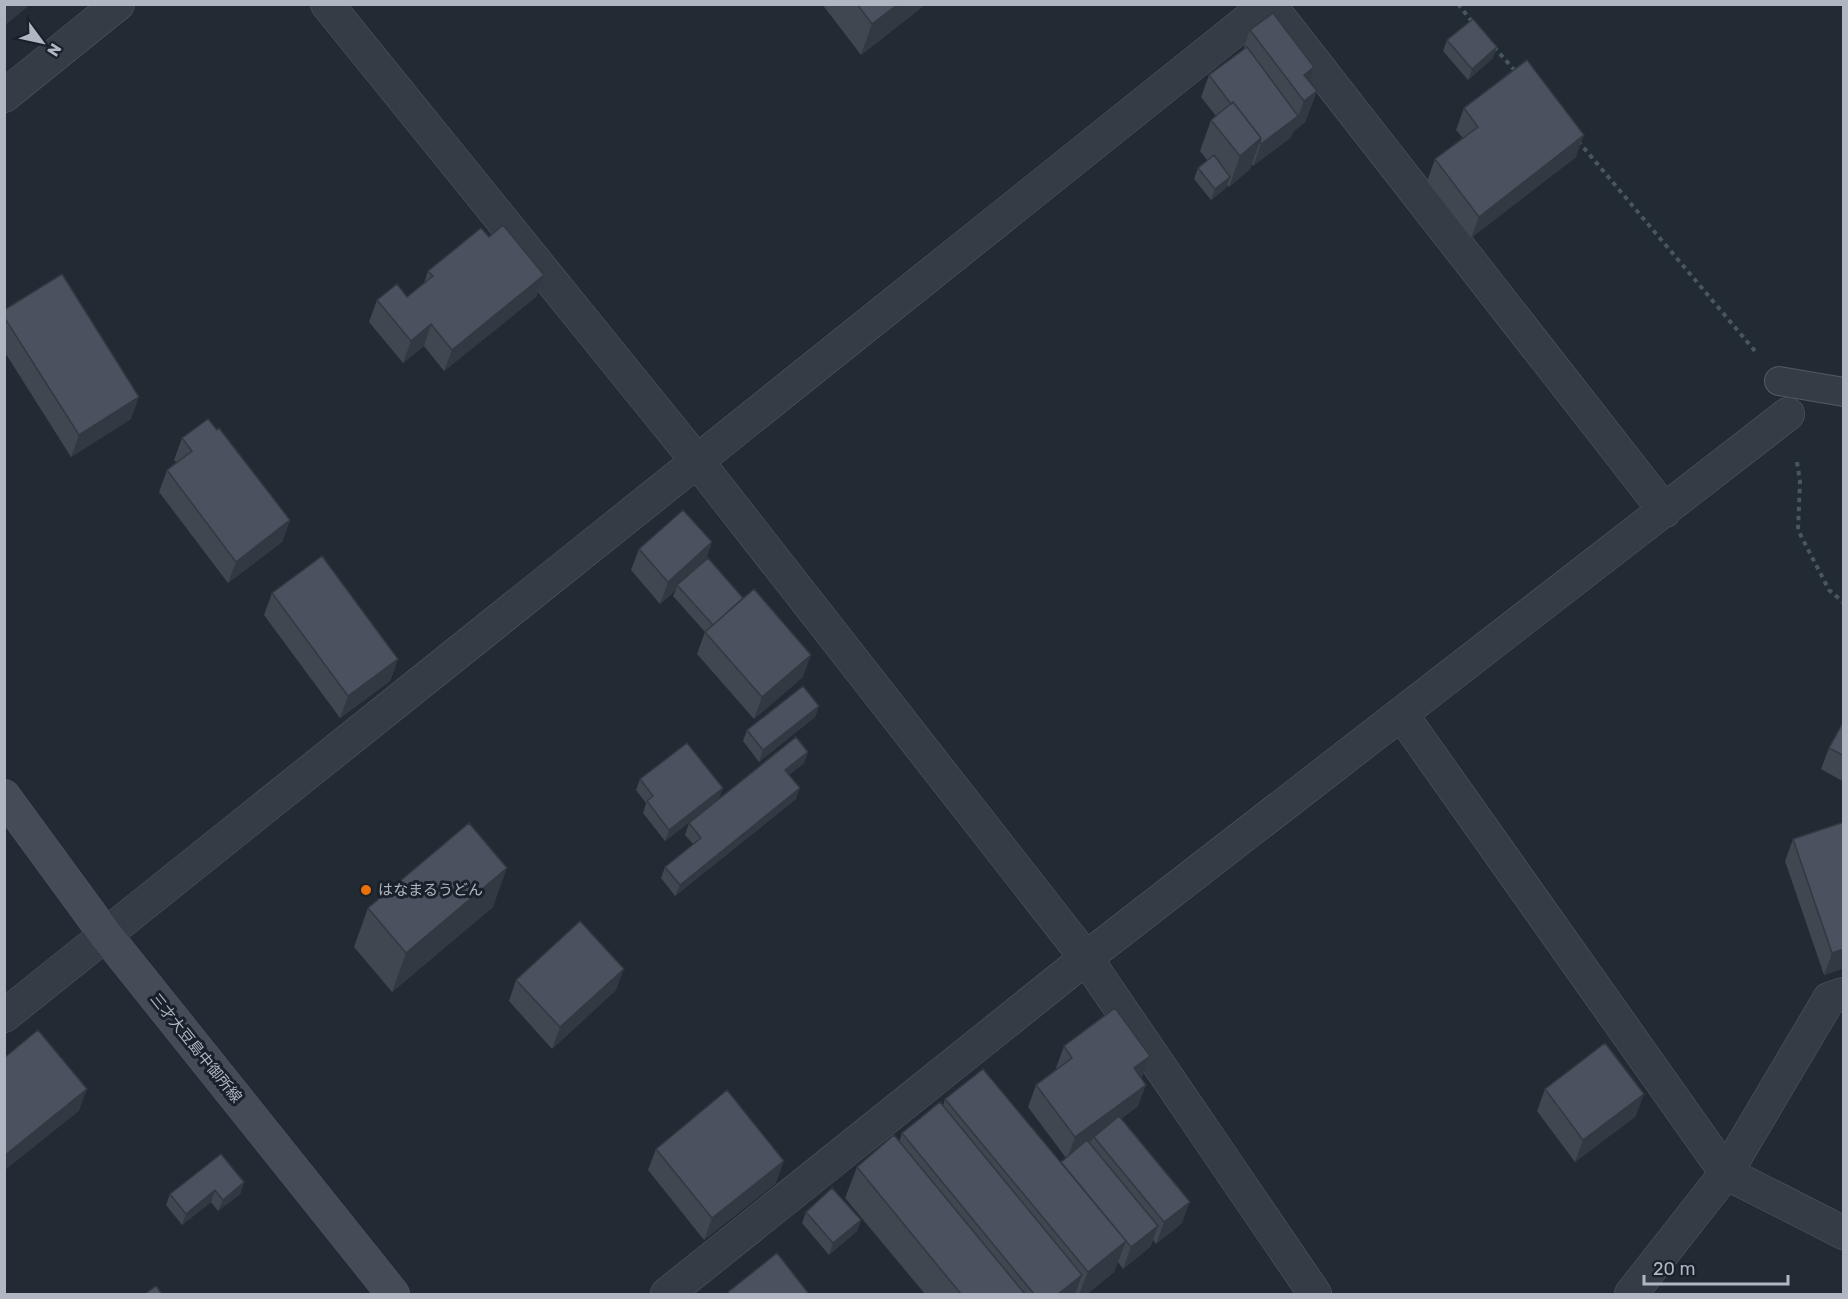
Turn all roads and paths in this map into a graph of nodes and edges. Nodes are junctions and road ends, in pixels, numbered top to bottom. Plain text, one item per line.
1 (118, 4) edge
2 (327, 4) edge
3 (1268, 4) edge
4 (1458, 4) edge
5 (1476, 26) edge
6 (1492, 44) edge
7 (1523, 79) edge
8 (4, 96) edge
9 (1577, 141) edge
10 (1779, 381) joint
11 (1844, 392) edge
12 (1788, 414) joint
13 (697, 461) junction
14 (1665, 511) junction
15 (1844, 603) edge
16 (1402, 715) junction
17 (4, 796) edge
18 (105, 934) junction
19 (1086, 958) junction
20 (1844, 994) edge
21 (4, 1016) edge
22 (1726, 1173) junction
23 (1844, 1233) edge
24 (393, 1294) edge
25 (667, 1294) edge
26 (1315, 1294) edge
27 (1630, 1294) edge

1 - 8 street
2 - 13 street
3 - 13 street
3 - 14 street
4 - 5 path
6 - 7 path
9 - 10 path
10 - 11 lane
12 - 14 street
12 - 15 path
13 - 18 street
13 - 19 street
14 - 16 street
16 - 19 street
16 - 22 street
17 - 18 main road, 三才大豆島中御所線
18 - 21 street
18 - 24 main road, 三才大豆島中御所線
19 - 25 street
19 - 26 street
20 - 22 street
22 - 23 street
22 - 27 street

